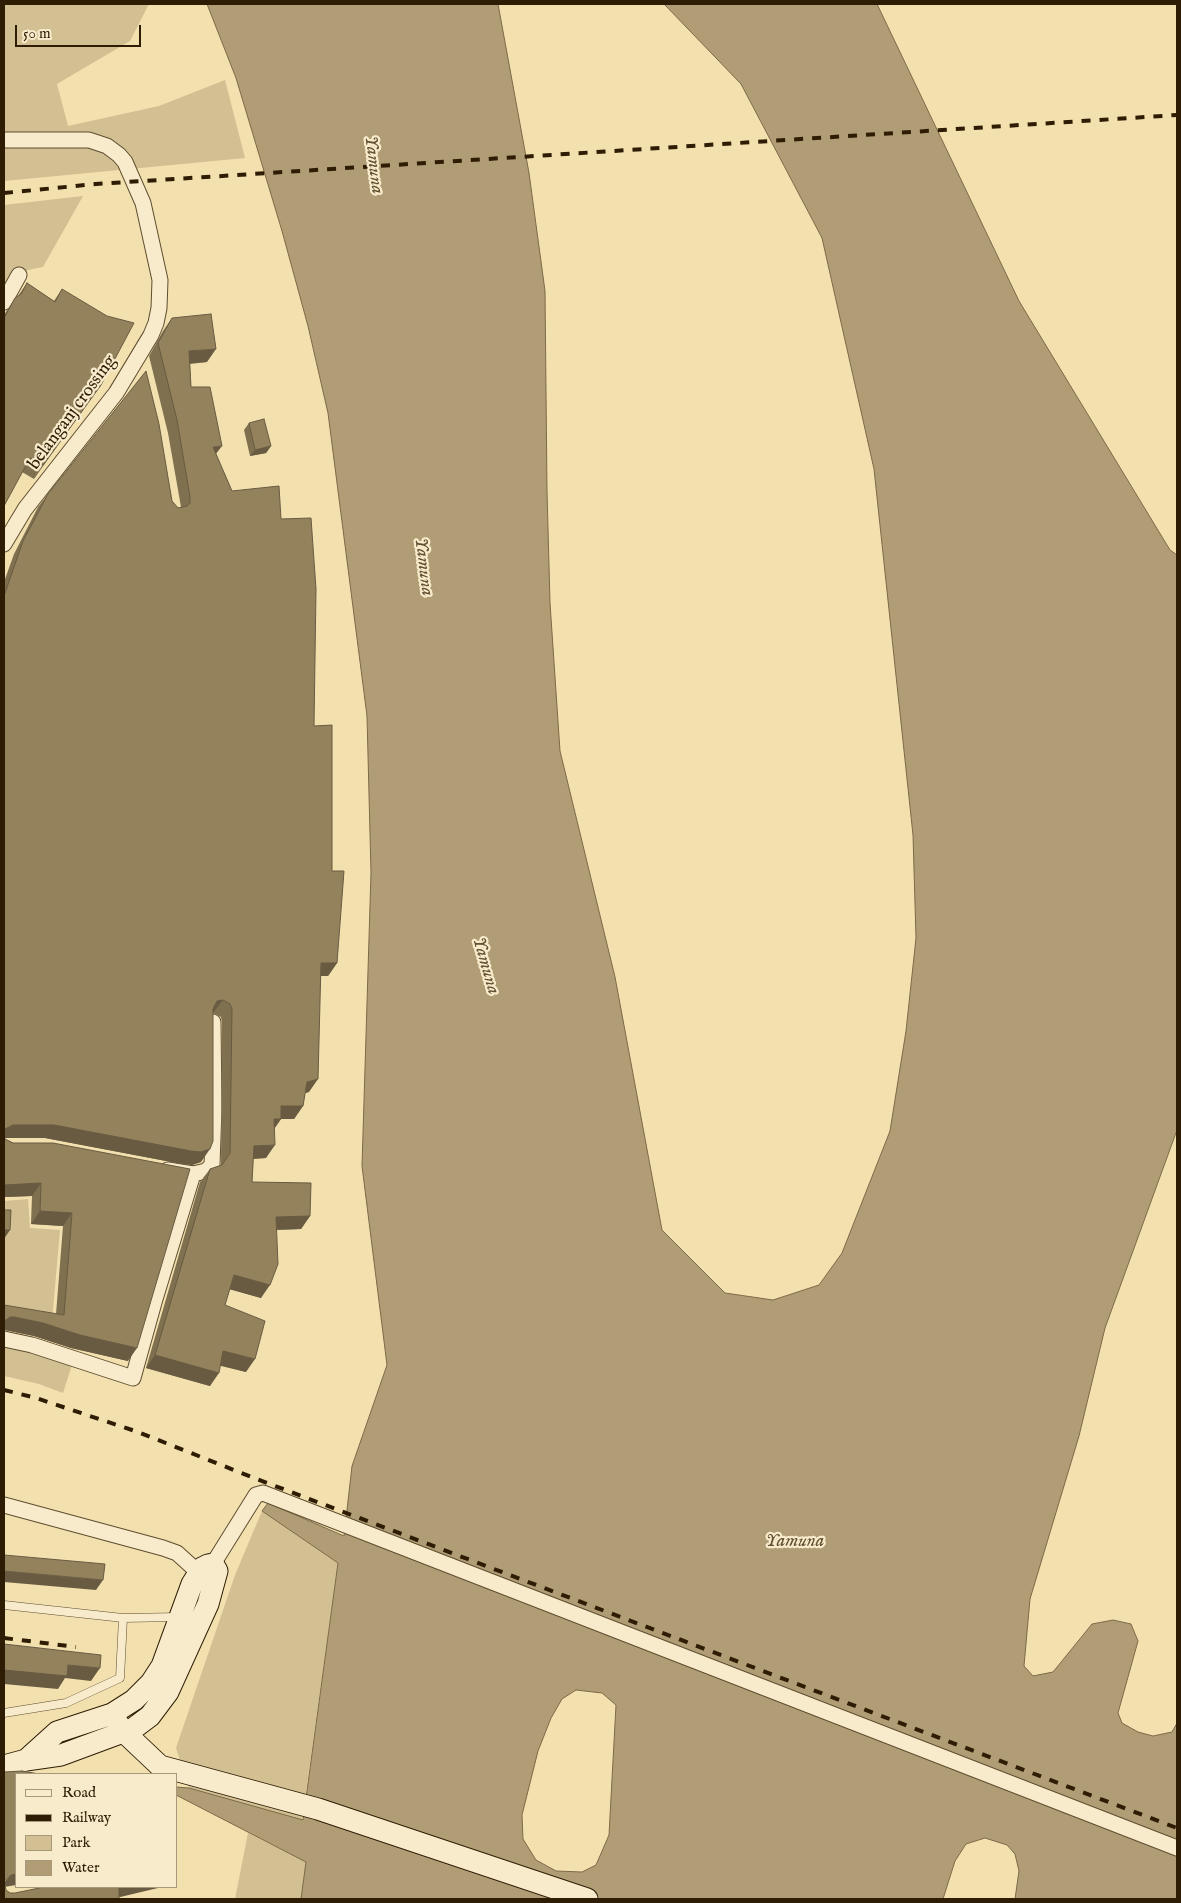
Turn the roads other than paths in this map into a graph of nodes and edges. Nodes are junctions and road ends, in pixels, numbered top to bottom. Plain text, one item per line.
1 (4, 140) edge
2 (19, 275) dead end
3 (4, 302) edge
4 (139, 354) junction
5 (144, 370) edge
6 (4, 544) edge
7 (213, 1022) edge
8 (153, 1167) edge
9 (193, 1174) junction
10 (4, 1339) edge
11 (4, 1505) edge
12 (206, 1569) junction
13 (4, 1605) edge
14 (180, 1616) junction
15 (123, 1618) junction
16 (175, 1656) junction
17 (4, 1713) edge
18 (112, 1714) junction
19 (124, 1732) junction
20 (26, 1760) junction
21 (4, 1766) edge
22 (1177, 1848) edge
23 (587, 1899) edge

1 - 4 street, belanganj crossing
2 - 3 street
4 - 5 street
4 - 6 street, belanganj crossing
7 - 9 street
8 - 9 street
9 - 10 street
11 - 12 street
12 - 14 main road
12 - 16 main road
12 - 22 street
13 - 15 lane
14 - 15 lane
14 - 16 main road
15 - 17 lane
16 - 18 main road
16 - 19 main road
18 - 19 main road
18 - 20 main road
19 - 20 main road
19 - 23 main road
20 - 21 main road

